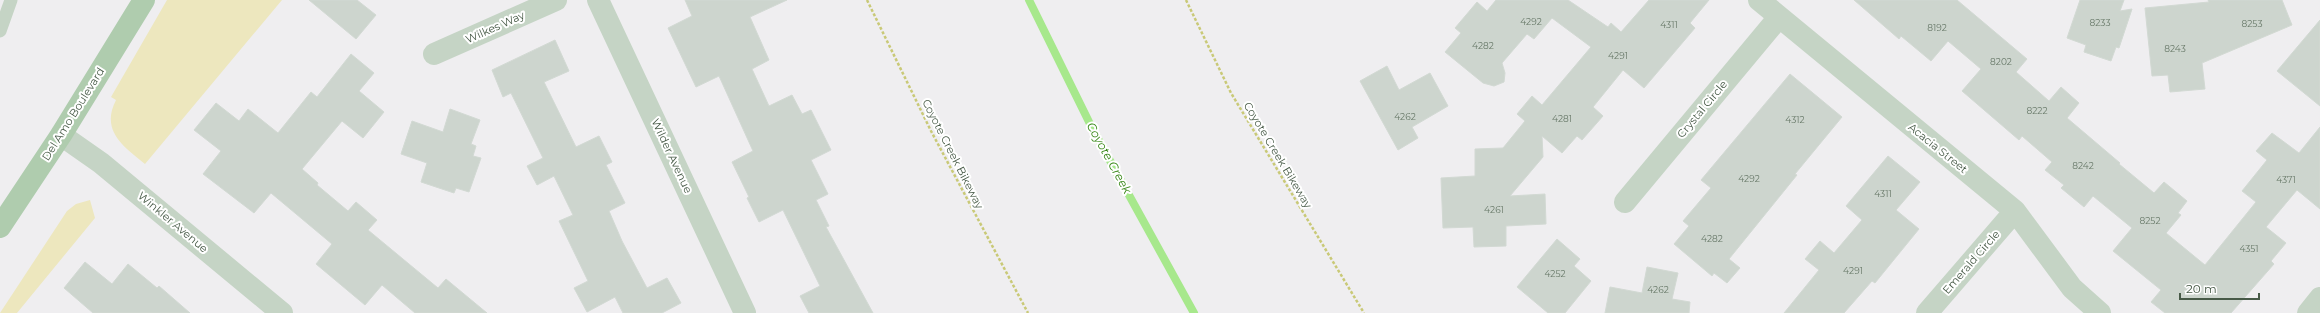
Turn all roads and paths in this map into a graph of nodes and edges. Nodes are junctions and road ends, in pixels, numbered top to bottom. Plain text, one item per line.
1 (11, 0) edge
2 (144, 0) edge
3 (556, 0) edge
4 (598, 0) edge
5 (867, 0) edge
6 (1186, 0) edge
7 (1759, 0) edge
8 (1779, 17) junction
9 (0, 31) edge
10 (434, 54) dead end
11 (61, 135) junction
12 (1625, 202) dead end
13 (2015, 211) junction
14 (2, 218) edge
15 (2320, 298) edge
16 (282, 313) edge
17 (745, 313) edge
18 (1028, 313) edge
19 (1364, 313) edge
20 (1927, 313) edge
21 (2100, 313) edge
22 (2308, 313) edge

1 - 9 lane
2 - 11 main road, Del Amo Boulevard
3 - 10 street, Wilkes Way
4 - 17 street, Wilder Avenue
5 - 18 path, Coyote Creek Bikeway
6 - 19 path, Coyote Creek Bikeway
7 - 8 street, Acacia Street
8 - 12 street, Crystal Circle
8 - 13 street, Acacia Street
11 - 14 main road, Del Amo Boulevard
11 - 16 street, Winkler Avenue
13 - 20 street, Emerald Circle
13 - 21 street, Acacia Street
15 - 22 street

